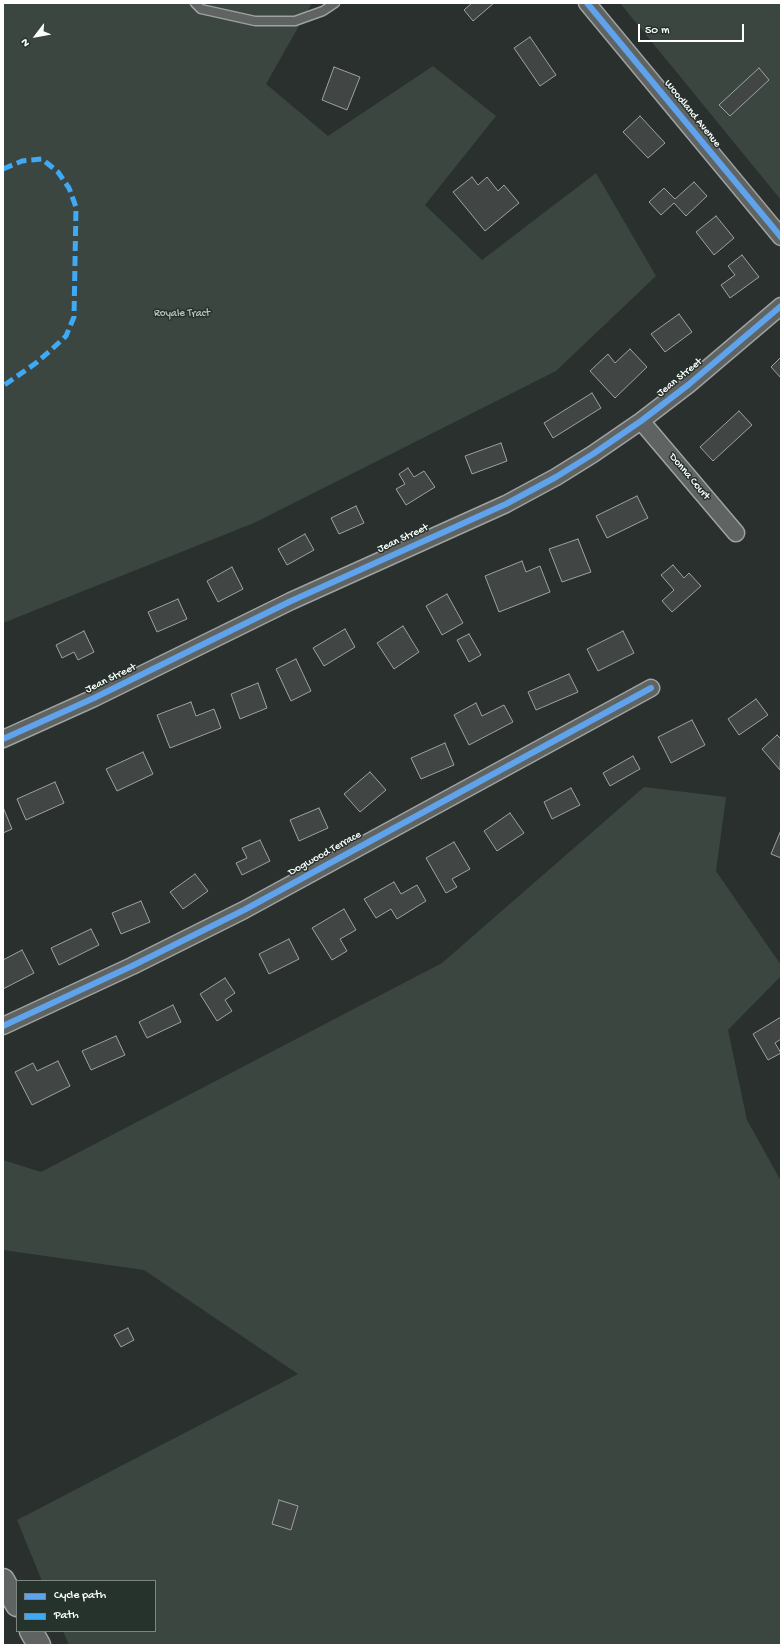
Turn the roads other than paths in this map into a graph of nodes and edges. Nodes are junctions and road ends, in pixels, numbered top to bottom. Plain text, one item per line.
1 (195, 3) edge
2 (335, 3) edge
3 (587, 3) edge
4 (781, 237) edge
5 (781, 306) edge
6 (642, 421) junction
7 (736, 533) dead end
8 (651, 688) dead end
9 (3, 740) edge
10 (3, 1026) edge
11 (3, 1580) edge
12 (16, 1603) edge
13 (32, 1632) edge
14 (39, 1645) edge

1 - 2 lane
3 - 4 street, Woodland Avenue
5 - 6 street, Jean Street
6 - 7 street, Donna Court
6 - 9 street, Jean Street
8 - 10 street, Dogwood Terrace
11 - 12 main road
13 - 14 main road

